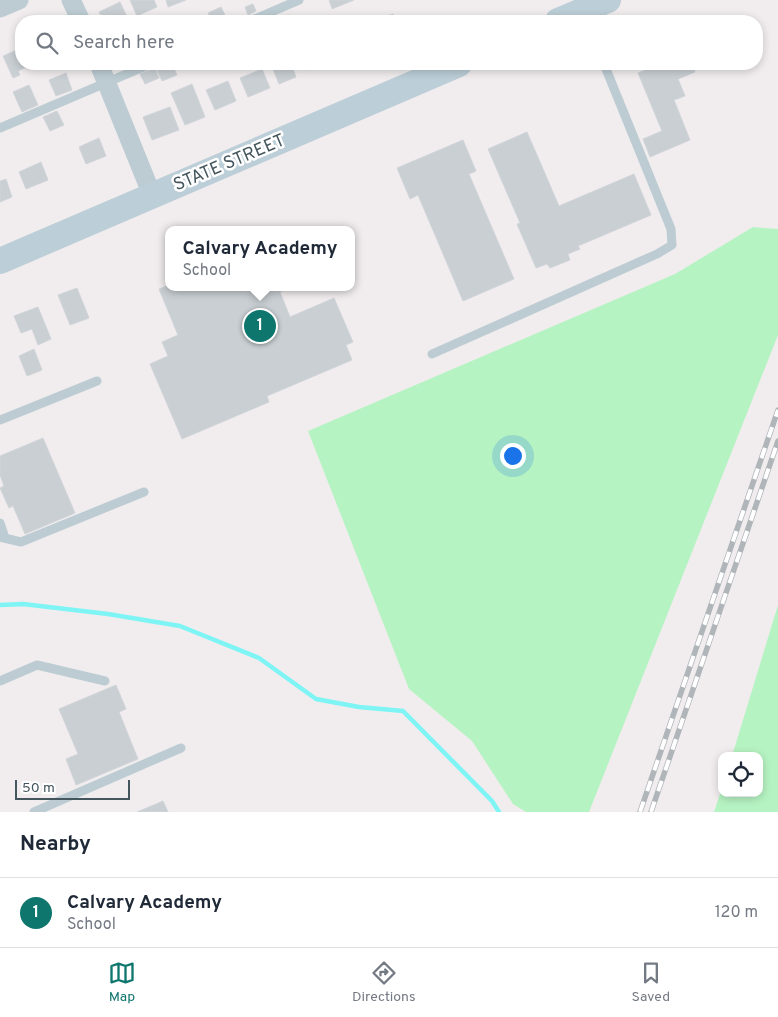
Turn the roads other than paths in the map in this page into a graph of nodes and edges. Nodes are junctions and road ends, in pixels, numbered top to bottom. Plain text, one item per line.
1 (19, 0) edge
2 (72, 0) edge
3 (299, 0) edge
4 (608, 0) edge
5 (0, 8) edge
6 (574, 14) edge
7 (78, 15) edge
8 (264, 15) edge
9 (101, 70) edge
10 (136, 70) edge
11 (445, 70) edge
12 (606, 70) edge
13 (106, 83) junction
14 (0, 128) edge
15 (152, 195) junction
16 (0, 261) edge
17 (432, 354) dead end
18 (97, 381) dead end
19 (0, 420) edge
20 (144, 492) dead end
21 (0, 523) edge
22 (3, 538) edge
23 (0, 681) edge
24 (105, 681) dead end
25 (181, 748) dead end
26 (34, 812) edge

1 - 5 street
2 - 7 street
3 - 8 lane
4 - 6 street
9 - 13 street
10 - 13 lane
11 - 15 street, STATE STREET
12 - 17 lane
13 - 14 lane
13 - 15 street
15 - 16 street, STATE STREET
18 - 19 lane
20 - 22 lane
21 - 22 lane
23 - 24 lane
25 - 26 lane

